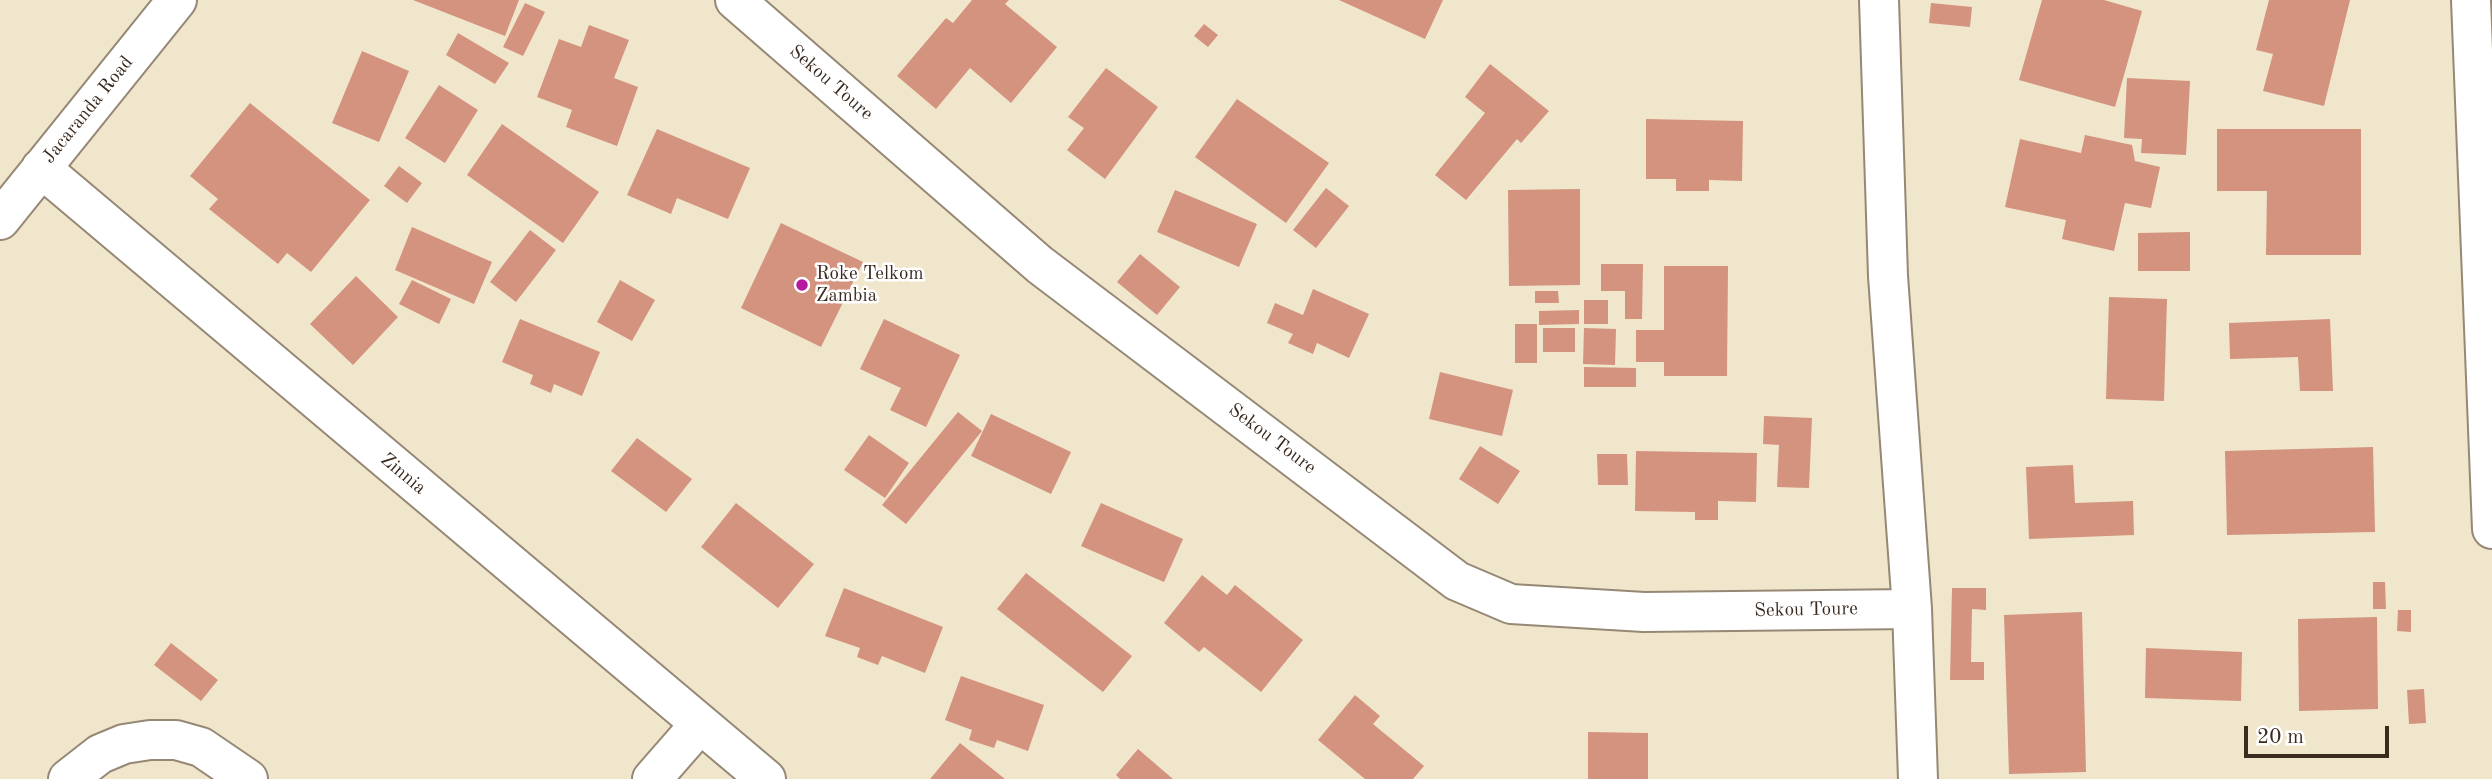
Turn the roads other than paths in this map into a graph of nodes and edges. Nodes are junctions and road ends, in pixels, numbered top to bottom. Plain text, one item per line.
1 (177, 0) edge
2 (735, 0) edge
3 (1878, 0) edge
4 (2471, 0) edge
5 (41, 168) junction
6 (0, 220) edge
7 (2492, 529) edge
8 (1912, 609) junction
9 (700, 723) junction
10 (68, 779) edge
11 (248, 779) edge
12 (652, 779) edge
13 (766, 779) edge
14 (1918, 779) edge

1 - 5 street, Jacaranda Road
2 - 8 street, Sekou Toure
3 - 8 street
4 - 7 street
5 - 6 street, Jacaranda Road
5 - 9 street, Zinnia
8 - 14 street
9 - 12 street
9 - 13 street, Zinnia
10 - 11 street

